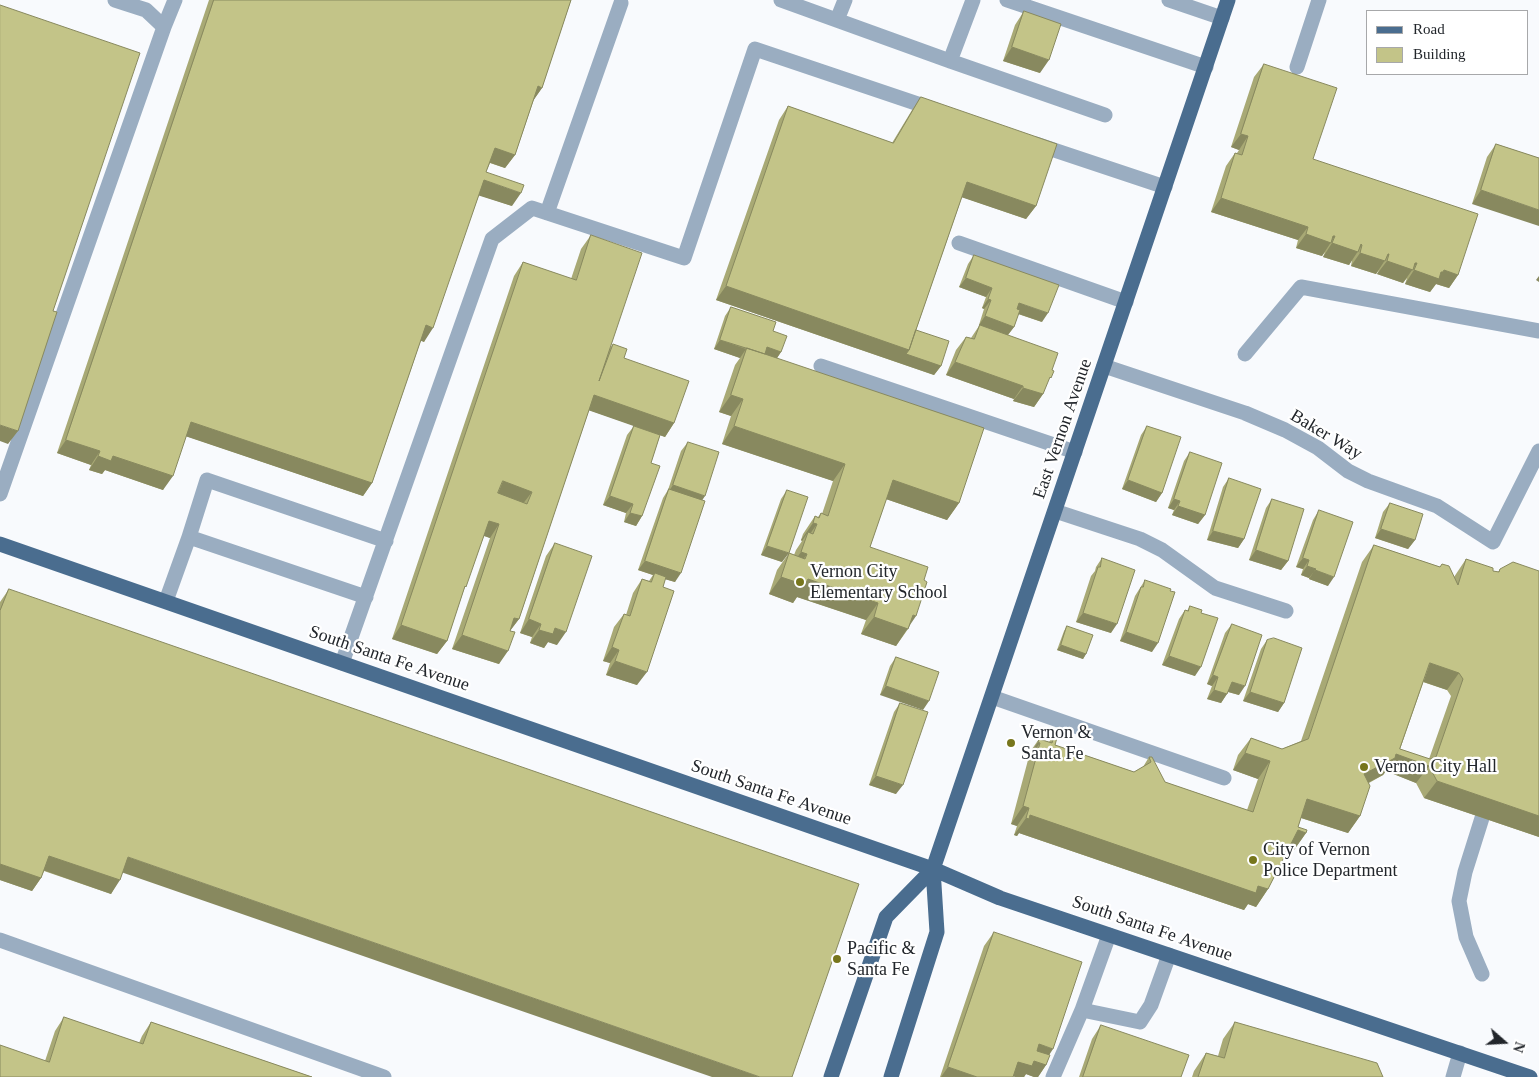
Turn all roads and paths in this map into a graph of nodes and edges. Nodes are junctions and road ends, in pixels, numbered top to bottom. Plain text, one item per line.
1 (116, 0) edge
2 (175, 0) edge
3 (781, 0) edge
4 (845, 0) edge
5 (973, 0) edge
6 (1007, 0) edge
7 (1169, 0) edge
8 (1228, 0) edge
9 (1319, 0) edge
10 (621, 3) dead end
11 (1222, 18) junction
12 (837, 20) junction
13 (164, 27) junction
14 (950, 62) junction
15 (1206, 67) junction
16 (1297, 67) dead end
17 (950, 115) edge
18 (1105, 115) dead end
19 (1025, 140) edge
20 (1165, 187) junction
21 (547, 213) junction
22 (959, 243) dead end
23 (1126, 302) junction
24 (1539, 331) edge
25 (1245, 354) dead end
26 (821, 366) dead end
27 (1104, 366) junction
28 (1539, 451) edge
29 (1075, 452) junction
30 (0, 494) edge
31 (1055, 511) junction
32 (189, 537) junction
33 (386, 541) junction
34 (0, 544) edge
35 (366, 597) junction
36 (166, 602) junction
37 (1286, 611) dead end
38 (342, 663) junction
39 (992, 697) junction
40 (1224, 778) dead end
41 (1482, 818) edge
42 (933, 869) junction
43 (1109, 935) junction
44 (0, 940) edge
45 (1169, 955) junction
46 (1482, 974) dead end
47 (1082, 1010) junction
48 (1460, 1054) junction
49 (384, 1077) edge
50 (831, 1077) edge
51 (891, 1077) edge
52 (1053, 1077) edge
53 (1453, 1077) edge
54 (1530, 1077) edge

1 - 13 street
2 - 13 street
3 - 12 street
4 - 12 street
5 - 14 street
6 - 15 street
7 - 11 street
8 - 11 main road, East Vernon Avenue
9 - 16 street
10 - 21 street
11 - 15 main road, East Vernon Avenue
12 - 14 street
13 - 30 street
14 - 18 street
15 - 20 main road, East Vernon Avenue
17 - 21 street
19 - 20 street
20 - 23 main road, East Vernon Avenue
21 - 33 street
22 - 23 street
23 - 27 main road, East Vernon Avenue
24 - 25 street
26 - 29 street
27 - 28 street, Baker Way
27 - 29 main road, East Vernon Avenue
29 - 31 main road, East Vernon Avenue
31 - 37 street
31 - 39 main road, East Vernon Avenue
32 - 33 street
32 - 35 street
32 - 36 street
33 - 35 street
34 - 36 main road, South Santa Fe Avenue
35 - 38 street
36 - 38 main road, South Santa Fe Avenue
38 - 42 main road, South Santa Fe Avenue
39 - 40 street
39 - 42 main road, East Vernon Avenue
41 - 46 street
42 - 43 main road, South Santa Fe Avenue
42 - 50 main road
42 - 51 main road
43 - 45 main road, South Santa Fe Avenue
43 - 47 street
44 - 49 street
45 - 47 street
45 - 48 main road, South Santa Fe Avenue
47 - 52 street
48 - 53 street
48 - 54 main road, South Santa Fe Avenue

